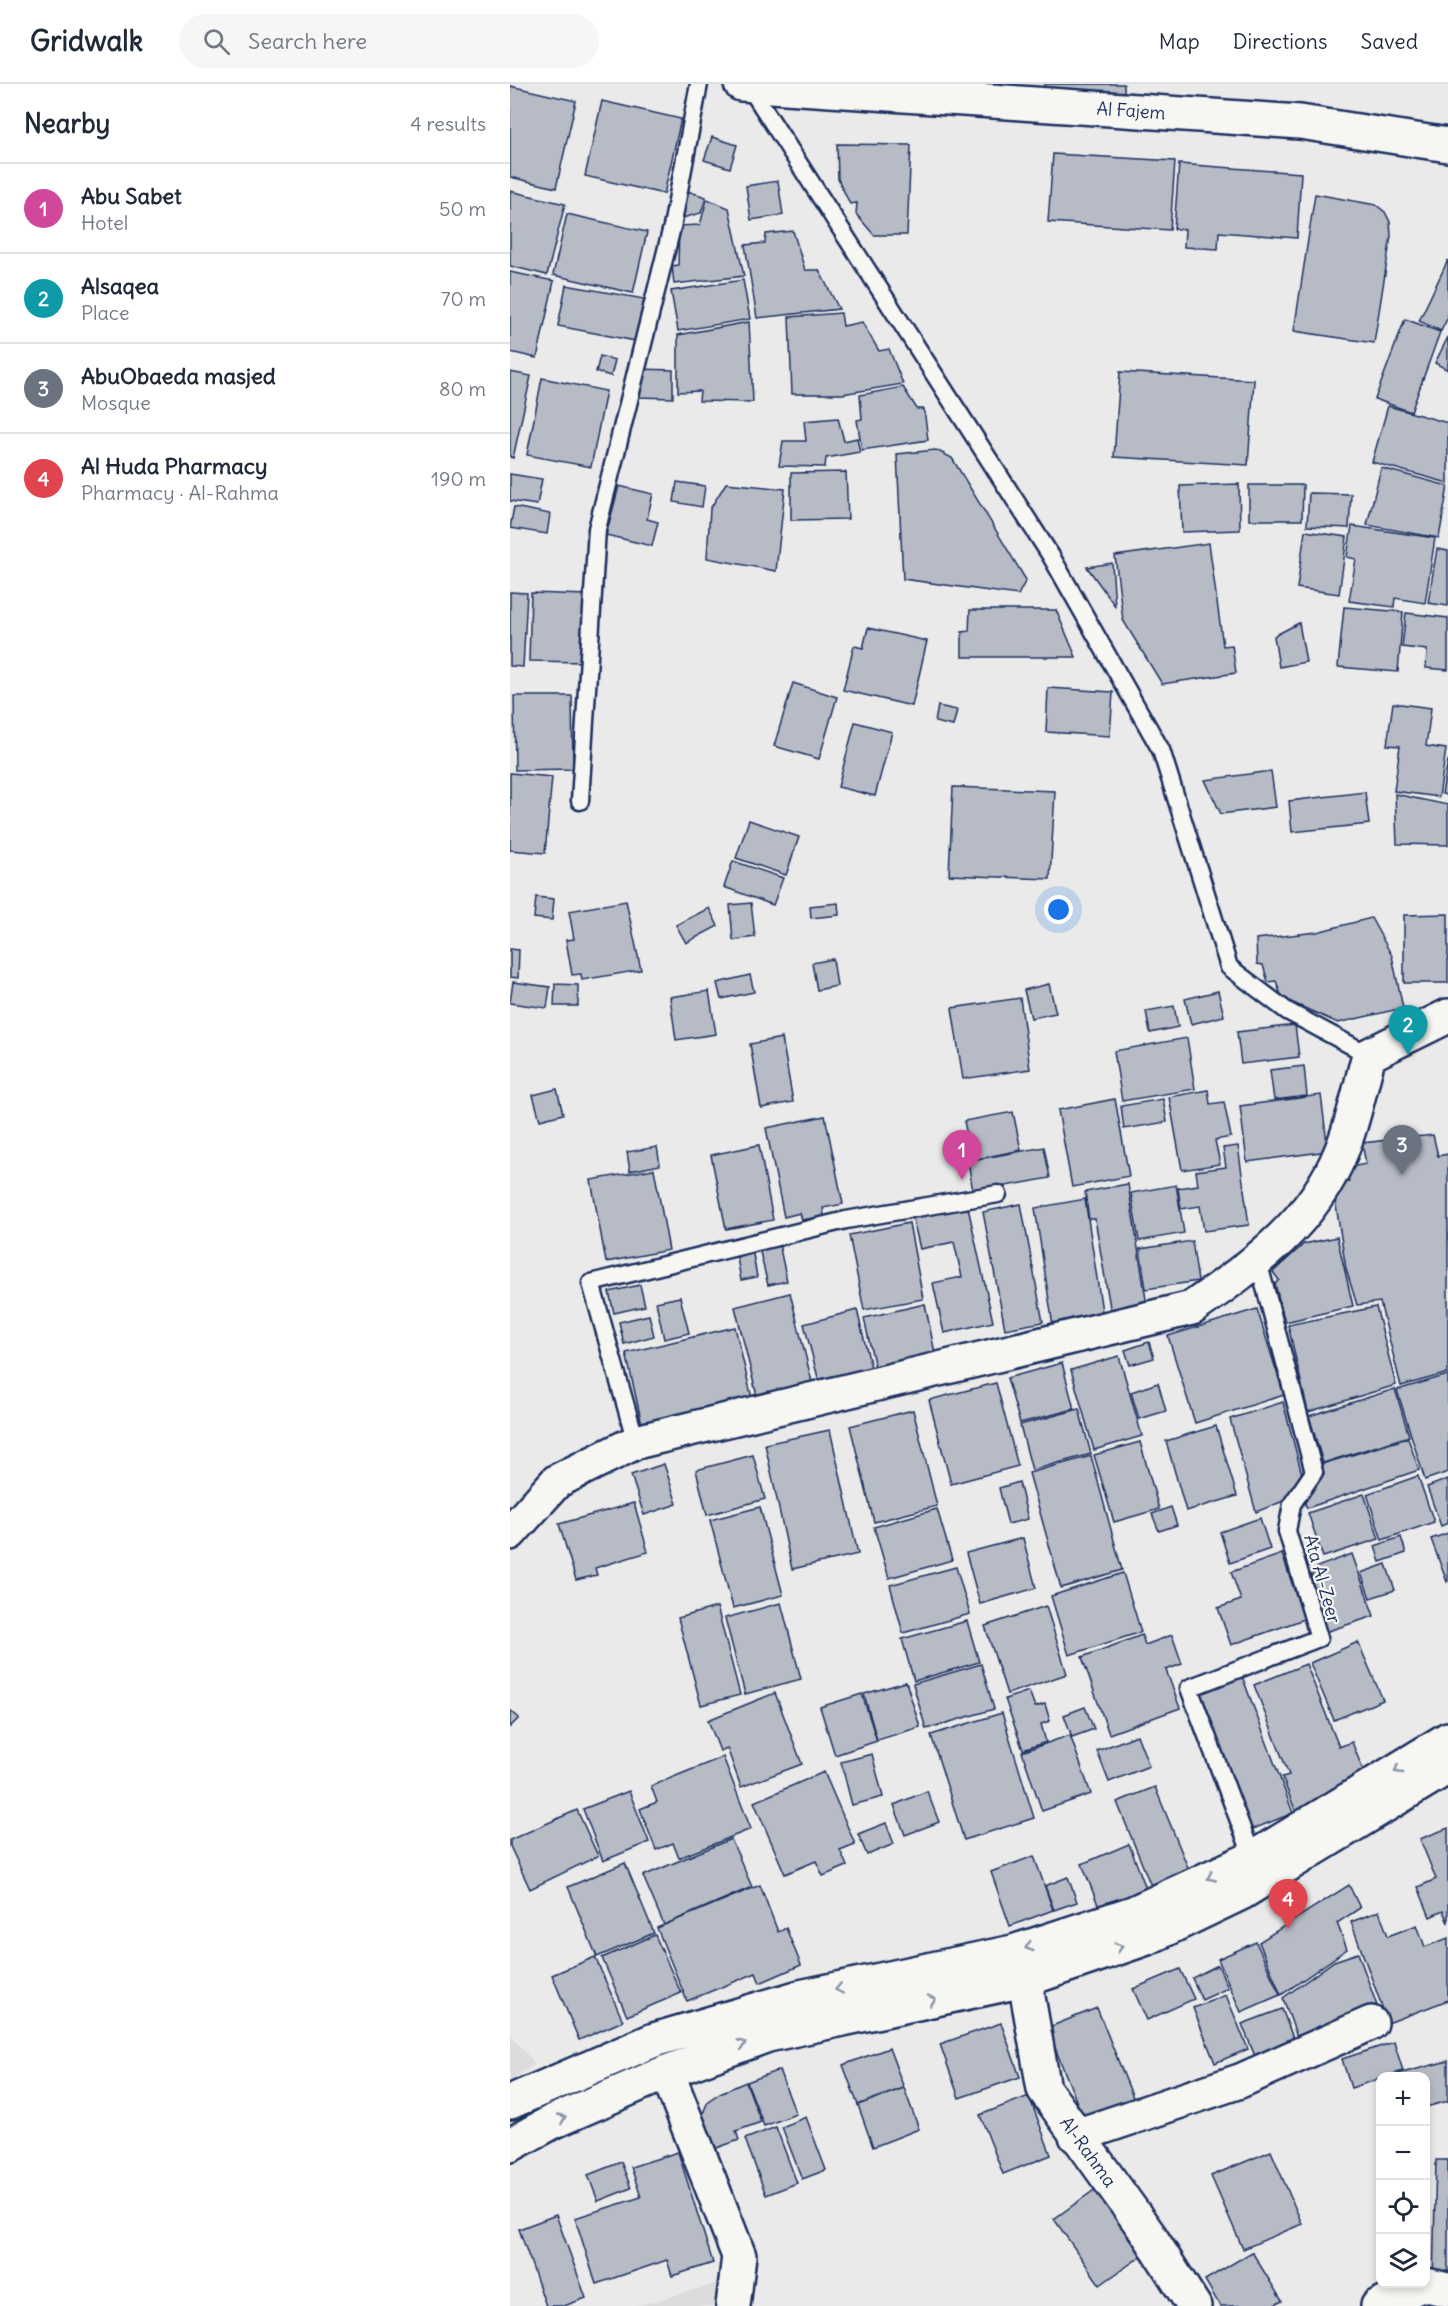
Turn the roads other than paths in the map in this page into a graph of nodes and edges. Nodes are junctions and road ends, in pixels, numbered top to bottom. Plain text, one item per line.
1 (699, 84) edge
2 (745, 85) edge
3 (1448, 145) edge
4 (580, 801) dead end
5 (1448, 1016) edge
6 (1369, 1055) junction
7 (998, 1194) dead end
8 (1258, 1261) junction
9 (636, 1442) junction
10 (510, 1533) edge
11 (1448, 1739) edge
12 (1448, 1767) edge
13 (1252, 1858) junction
14 (1024, 1980) junction
15 (1371, 2023) dead end
16 (667, 2072) junction
17 (510, 2102) edge
18 (1076, 2136) junction
19 (510, 2145) edge
20 (1448, 2290) edge
21 (733, 2306) edge
22 (1194, 2306) edge
23 (1378, 2306) edge

1 - 4 lane
2 - 3 main road, Al Fajem
2 - 6 lane
5 - 6 main road
6 - 8 main road
7 - 9 lane
8 - 9 main road
8 - 13 lane, Ata Al-Zeer
9 - 10 main road
11 -> 13 main road
14 -> 12 main road
13 -> 17 main road
16 -> 14 main road
14 - 18 main road, Al-Rahma
15 - 18 main road
19 -> 16 main road
16 - 21 main road
18 - 22 main road, Al-Rahma
20 - 23 main road

